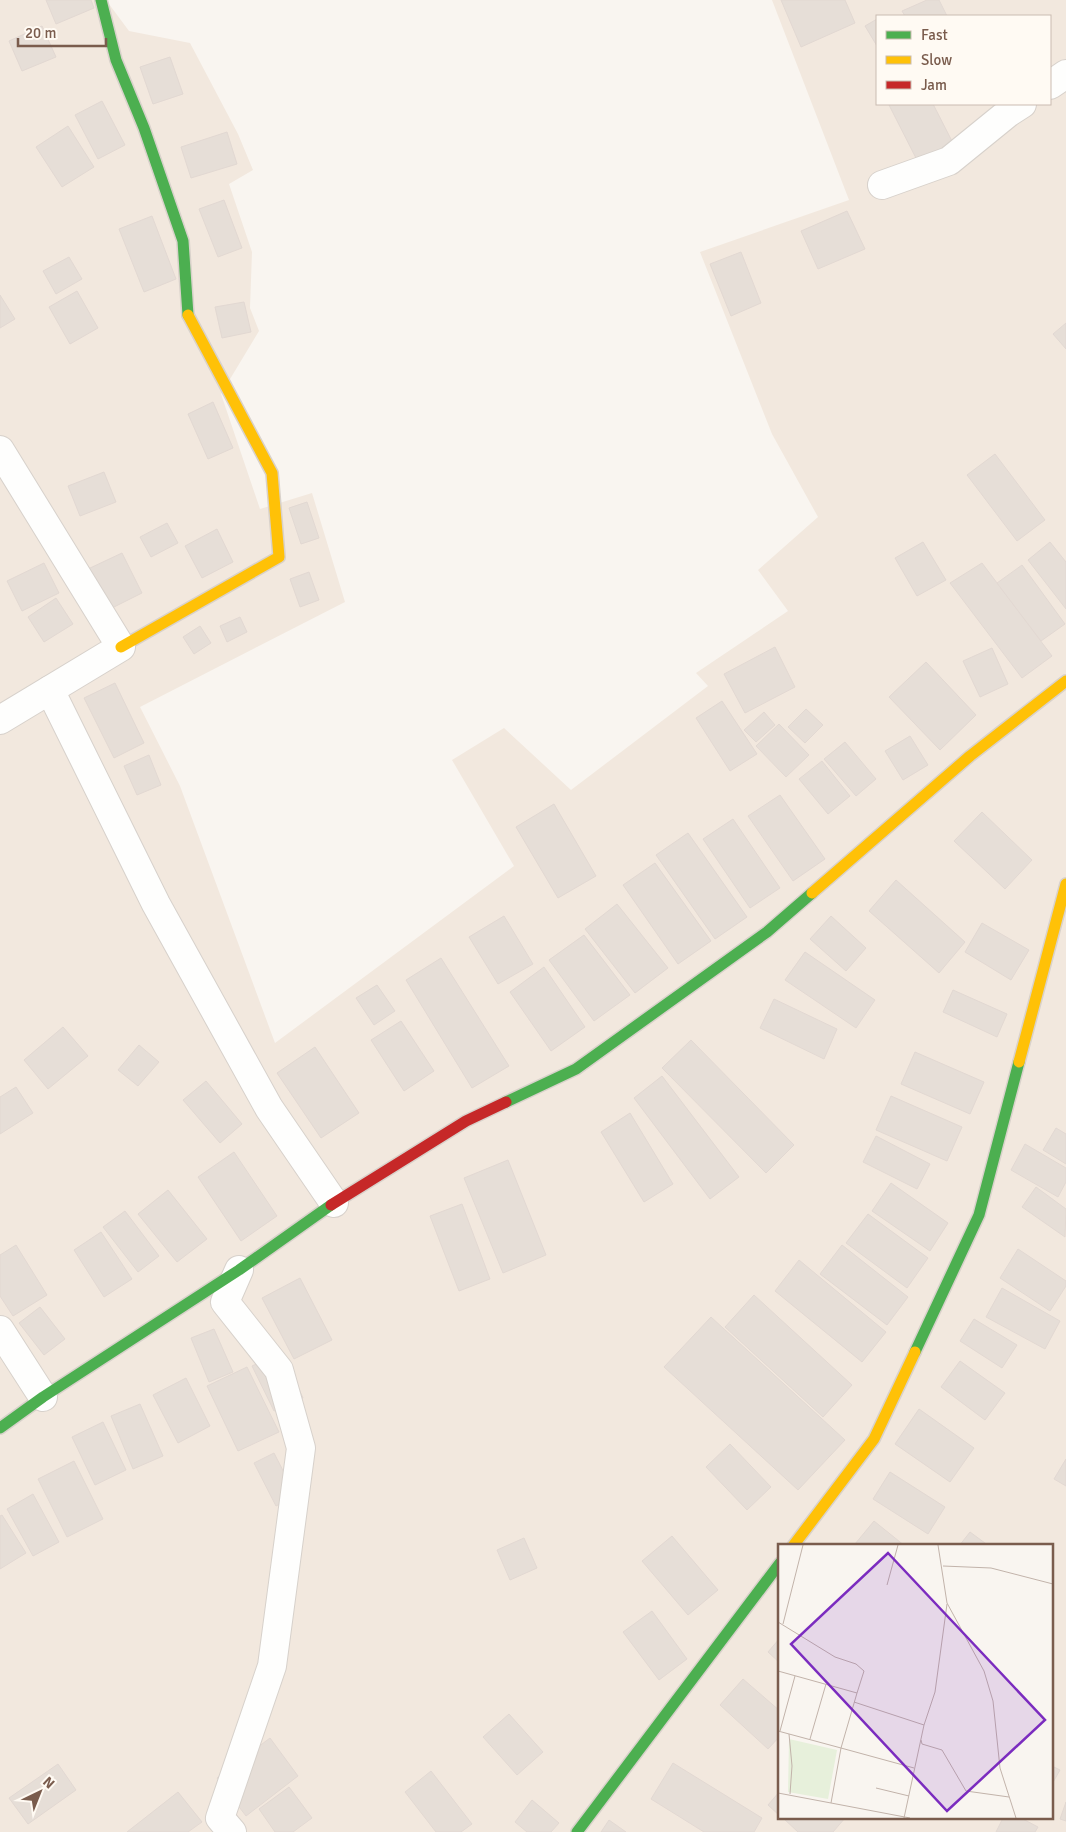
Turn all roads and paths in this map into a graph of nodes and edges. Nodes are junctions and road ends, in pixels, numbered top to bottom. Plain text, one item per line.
1 (101, 0) edge
2 (1066, 74) edge
3 (1051, 84) edge
4 (1020, 105) edge
5 (882, 185) dead end
6 (0, 450) edge
7 (121, 647) junction
8 (1066, 682) edge
9 (50, 690) junction
10 (0, 720) edge
11 (1066, 884) edge
12 (334, 1203) junction
13 (239, 1270) junction
14 (0, 1330) edge
15 (43, 1397) junction
16 (0, 1428) edge
17 (795, 1544) edge
18 (778, 1566) edge
19 (232, 1832) edge
20 (577, 1832) edge

1 - 7 street
2 - 3 street
4 - 5 street
6 - 7 street
7 - 9 street
8 - 12 street
9 - 10 street
9 - 12 street
11 - 17 street
12 - 13 street
13 - 15 street
13 - 19 street
14 - 15 street
15 - 16 street
18 - 20 street

